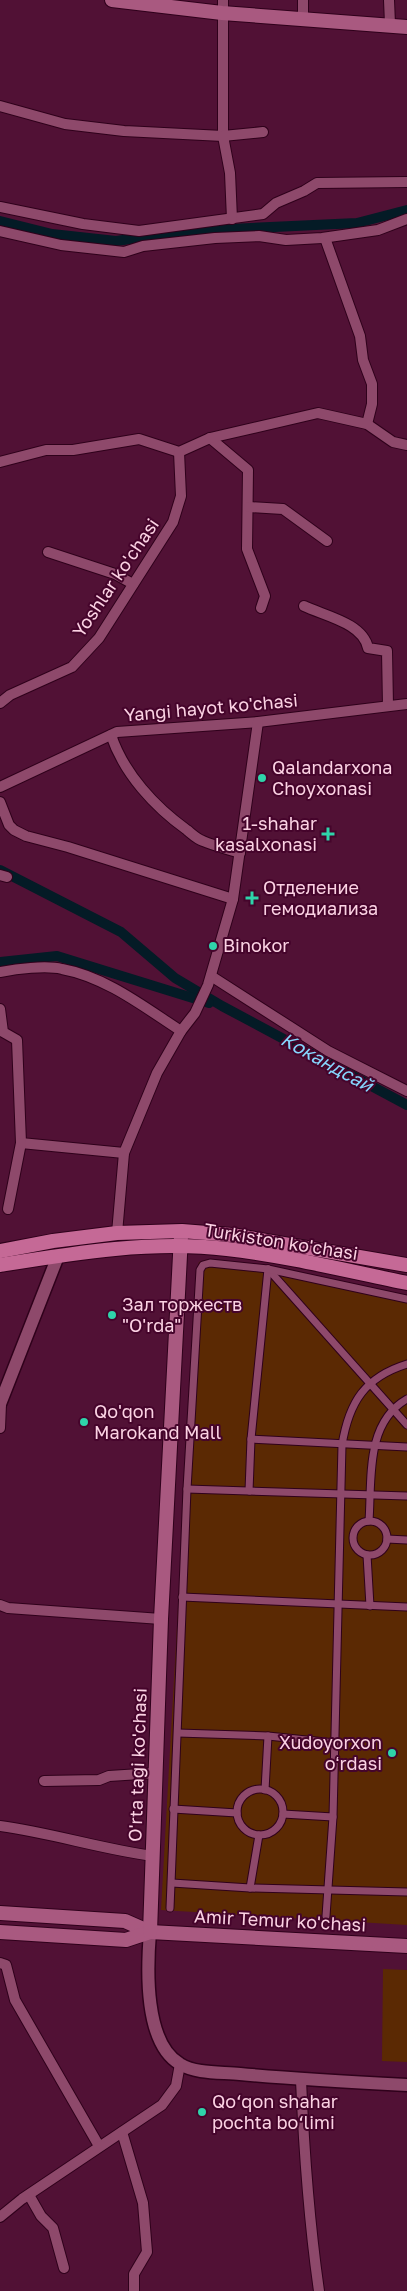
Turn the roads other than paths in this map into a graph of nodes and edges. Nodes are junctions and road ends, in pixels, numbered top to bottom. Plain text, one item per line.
1 (112, 0) edge
2 (303, 0) edge
3 (389, 0) edge
4 (150, 2) edge
5 (222, 6) edge
6 (303, 18) junction
7 (390, 24) junction
8 (407, 27) edge
9 (0, 106) edge
10 (263, 132) dead end
11 (223, 136) junction
12 (407, 182) edge
13 (0, 207) edge
14 (232, 219) junction
15 (407, 219) edge
16 (0, 231) edge
17 (324, 238) junction
18 (367, 424) junction
19 (210, 438) junction
20 (407, 445) edge
21 (179, 452) junction
22 (0, 462) edge
23 (249, 507) junction
24 (327, 541) dead end
25 (48, 552) dead end
26 (133, 584) junction
27 (304, 606) dead end
28 (261, 608) dead end
29 (0, 703) edge
30 (407, 704) edge
31 (388, 706) junction
32 (258, 722) junction
33 (111, 735) junction
34 (0, 787) edge
35 (0, 802) edge
36 (240, 853) junction
37 (233, 900) junction
38 (0, 972) edge
39 (210, 981) junction
40 (0, 1010) edge
41 (181, 1031) junction
42 (2, 1032) edge
43 (407, 1091) edge
44 (21, 1143) junction
45 (124, 1153) junction
46 (8, 1208) dead end
47 (182, 1231) junction
48 (118, 1233) junction
49 (181, 1247) junction
50 (0, 1251) edge
51 (58, 1256) junction
52 (407, 1265) edge
53 (0, 1266) edge
54 (268, 1270) junction
55 (407, 1283) edge
56 (407, 1299) edge
57 (407, 1364) edge
58 (368, 1384) junction
59 (407, 1399) edge
60 (0, 1404) edge
61 (392, 1410) junction
62 (407, 1425) edge
63 (0, 1428) edge
64 (252, 1439) junction
65 (342, 1445) junction
66 (374, 1446) junction
67 (407, 1447) edge
68 (187, 1489) junction
69 (249, 1491) junction
70 (342, 1495) junction
71 (370, 1496) junction
72 (407, 1496) edge
73 (369, 1521) junction
74 (387, 1539) junction
75 (407, 1540) edge
76 (366, 1555) junction
77 (182, 1598) junction
78 (0, 1605) edge
79 (338, 1605) junction
80 (370, 1606) junction
81 (407, 1607) edge
82 (162, 1619) junction
83 (178, 1733) junction
84 (268, 1736) junction
85 (335, 1743) junction
86 (156, 1773) junction
87 (44, 1781) dead end
88 (265, 1790) junction
89 (174, 1810) junction
90 (237, 1813) junction
91 (283, 1814) junction
92 (333, 1816) junction
93 (0, 1826) edge
94 (259, 1835) junction
95 (153, 1856) junction
96 (172, 1883) junction
97 (250, 1888) junction
98 (327, 1890) junction
99 (407, 1892) edge
100 (170, 1908) dead end
101 (0, 1913) edge
102 (326, 1916) dead end
103 (0, 1932) edge
104 (150, 1932) junction
105 (407, 1946) edge
106 (0, 1963) edge
107 (180, 2064) junction
108 (301, 2080) junction
109 (407, 2085) edge
110 (122, 2132) junction
111 (100, 2146) junction
112 (29, 2194) junction
113 (0, 2217) edge
114 (64, 2268) dead end
115 (134, 2291) edge
116 (319, 2291) edge

1 - 4 main road
2 - 6 street
3 - 7 street
4 - 5 main road
5 - 6 main road
5 - 11 street
6 - 7 main road
7 - 8 main road
9 - 11 street
10 - 11 street
11 - 14 street
12 - 14 street
13 - 14 street
15 - 17 street
16 - 17 street
17 - 18 street
18 - 19 street
18 - 20 street
19 - 21 street
19 - 23 street
21 - 22 street
21 - 26 street, Yoshlar ko'chasi
23 - 24 street
23 - 28 street
25 - 26 street
26 - 29 street, Yoshlar ko'chasi
27 - 31 street
30 - 31 street, Yangi hayot ko'chasi
31 - 32 street, Yangi hayot ko'chasi
32 - 33 street, Yangi hayot ko'chasi
32 - 36 street
33 - 34 street, Yangi hayot ko'chasi
33 - 36 street
35 - 37 street
36 - 37 street
37 - 39 street
38 - 41 street
39 - 41 street
39 - 43 street
40 - 42 street
41 - 45 street
42 - 44 street
44 - 45 street
44 - 46 street
45 - 48 street
47 - 48 main road, Turkiston ko'chasi
47 - 49 main road, O'rta tagi ko'chasi
47 - 52 main road, Turkiston ko'chasi
48 - 50 main road, Turkiston ko'chasi
49 - 51 main road, Turkiston ko'chasi
49 - 55 main road, Turkiston ko'chasi
49 - 82 main road, O'rta tagi ko'chasi
51 - 53 main road, Turkiston ko'chasi
51 - 60 street
54 - 56 street
54 - 58 street
54 - 64 street
54 - 68 street
57 - 58 street
58 - 61 street
58 - 65 street
59 - 61 street
60 - 63 street
61 - 62 street
61 - 66 street
64 - 65 street
64 - 69 street
65 - 66 street
65 - 70 street
66 - 67 street
66 - 71 street
68 - 69 street
68 - 77 street
69 - 70 street
70 - 71 street
70 - 79 street
71 - 72 street
71 - 73 street
73 - 74 street
73 - 76 street
74 - 75 street
74 - 76 street
76 - 80 street
77 - 79 street
77 - 83 street
78 - 82 street
79 - 80 street
79 - 85 street
80 - 81 street
82 - 86 main road, O'rta tagi ko'chasi
83 - 84 street
83 - 89 street
84 - 85 street
84 - 88 street
85 - 92 street
86 - 87 street
86 - 95 main road, O'rta tagi ko'chasi
88 - 90 street
88 - 91 street
89 - 90 street
89 - 96 street
90 - 94 street
91 - 92 street
91 - 94 street
92 - 98 street
93 - 95 street
94 - 97 street
95 - 104 main road, O'rta tagi ko'chasi
96 - 97 street
96 - 100 street
97 - 98 street
98 - 99 street
98 - 102 street
101 - 104 main road
103 - 104 main road
104 - 105 main road, Amir Temur ko'chasi
104 - 107 street, O'rta tagi ko'chasi
106 - 111 street
107 - 108 street
107 - 110 street
108 - 109 street
108 - 116 street
110 - 111 street
110 - 115 street
111 - 112 street
112 - 113 street
112 - 114 street

